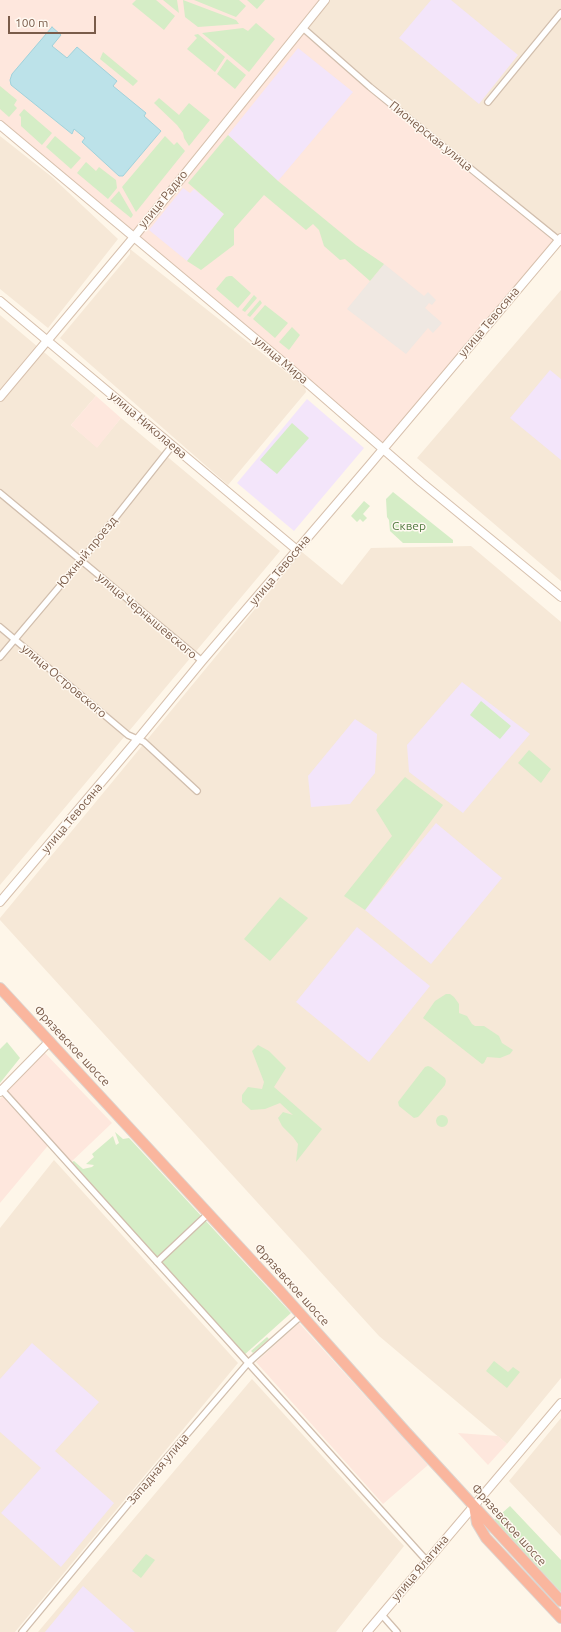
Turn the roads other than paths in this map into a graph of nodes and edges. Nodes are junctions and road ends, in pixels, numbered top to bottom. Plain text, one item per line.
1 (325, 0) edge
2 (561, 13) edge
3 (303, 28) junction
4 (488, 102) dead end
5 (0, 125) edge
6 (134, 237) junction
7 (560, 240) edge
8 (0, 301) edge
9 (48, 340) junction
10 (0, 397) edge
11 (172, 446) junction
12 (384, 449) junction
13 (0, 493) edge
14 (297, 550) junction
15 (81, 561) junction
16 (561, 597) edge
17 (0, 627) edge
18 (15, 640) junction
19 (0, 657) edge
20 (202, 661) junction
21 (138, 739) junction
22 (197, 791) dead end
23 (0, 902) edge
24 (0, 988) edge
25 (50, 1041) junction
26 (1, 1091) edge
27 (209, 1213) junction
28 (157, 1262) junction
29 (302, 1315) junction
30 (248, 1363) junction
31 (561, 1403) edge
32 (474, 1506) junction
33 (427, 1561) junction
34 (561, 1601) edge
35 (382, 1615) junction
36 (561, 1618) edge
37 (22, 1632) edge
38 (367, 1632) edge
39 (397, 1632) edge

1 - 3 main road, улица Радио
2 - 4 street
3 - 6 main road, улица Радио
3 - 7 street, Пионерская улица
5 - 6 main road, улица Мира
6 - 9 main road, улица Радио
6 - 12 main road, улица Мира
7 - 12 main road, улица Тевосяна
8 - 9 main road, улица Николаева
9 - 10 main road, улица Радио
9 - 11 main road, улица Николаева
11 - 14 main road, улица Николаева
11 - 15 street, Южный проезд
12 - 14 main road, улица Тевосяна
12 - 16 main road, улица Мира
13 - 15 street, улица Чернышевского
14 - 20 main road, улица Тевосяна
15 - 18 street, Южный проезд
15 - 20 street, улица Чернышевского
17 - 18 street, улица Островского
18 - 19 street, Южный проезд
18 - 21 street, улица Островского
20 - 21 main road, улица Тевосяна
21 - 22 street
21 - 23 main road, улица Тевосяна
24 - 25 highway, Фрязевское шоссе
25 - 26 main road
25 - 27 highway, Фрязевское шоссе
26 - 28 street
27 - 28 street
27 - 29 highway, Фрязевское шоссе
28 - 30 street
29 - 30 street, Западная улица
29 - 32 highway, Фрязевское шоссе
30 - 33 street
30 - 37 street, Западная улица
31 - 32 main road, улица Ялагина
32 - 33 main road, улица Ялагина
32 - 34 highway, Фрязевское шоссе
32 - 36 highway
33 - 35 main road, улица Ялагина
35 - 38 main road, улица Ялагина
35 - 39 street

